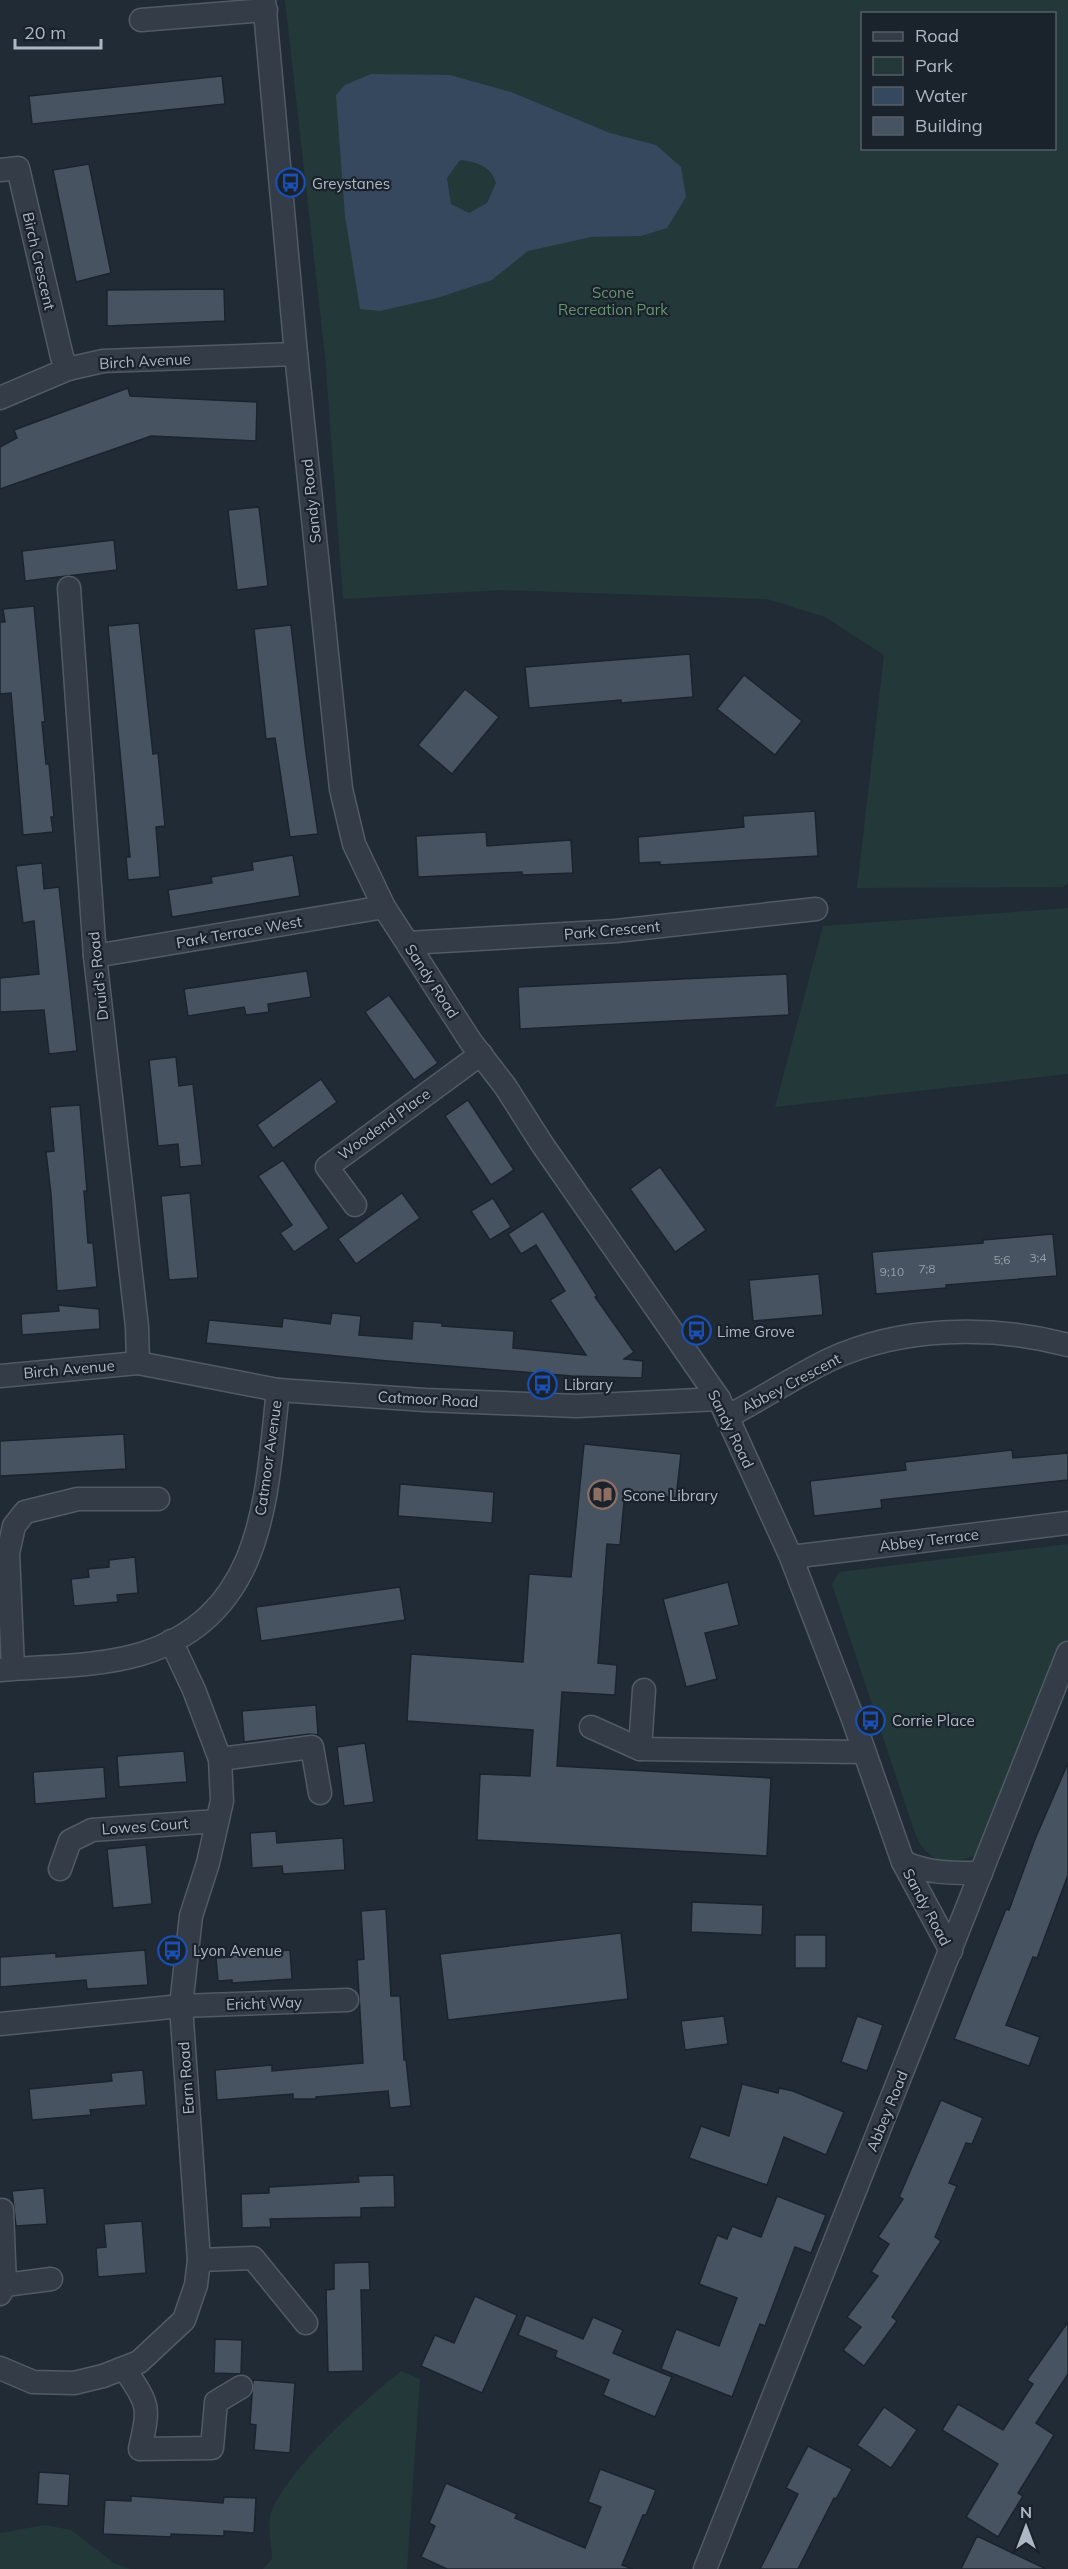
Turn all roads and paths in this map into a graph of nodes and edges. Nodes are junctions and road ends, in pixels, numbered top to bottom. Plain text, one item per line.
1 (265, 5) edge
2 (141, 20) dead end
3 (0, 170) edge
4 (296, 354) junction
5 (68, 369) junction
6 (0, 398) edge
7 (69, 588) dead end
8 (384, 907) junction
9 (816, 909) dead end
10 (408, 944) junction
11 (95, 956) junction
12 (481, 1054) junction
13 (356, 1205) dead end
14 (1068, 1345) edge
15 (138, 1363) junction
16 (0, 1376) edge
17 (278, 1390) junction
18 (724, 1407) junction
19 (158, 1498) dead end
20 (1068, 1523) edge
21 (791, 1557) junction
22 (171, 1641) junction
23 (1068, 1653) edge
24 (7, 1669) edge
25 (644, 1690) dead end
26 (591, 1727) dead end
27 (640, 1749) junction
28 (864, 1752) junction
29 (220, 1759) junction
30 (320, 1793) dead end
31 (217, 1821) junction
32 (903, 1862) junction
33 (60, 1869) dead end
34 (981, 1873) junction
35 (951, 1951) junction
36 (347, 2000) dead end
37 (181, 2006) junction
38 (0, 2024) edge
39 (2, 2210) dead end
40 (199, 2260) junction
41 (51, 2279) dead end
42 (3, 2289) edge
43 (306, 2323) dead end
44 (0, 2368) edge
45 (124, 2368) junction
46 (241, 2387) dead end
47 (705, 2569) edge

1 - 2 street
1 - 4 street, Sandy Road
3 - 5 street, Birch Crescent
4 - 5 street, Birch Avenue
4 - 8 street, Sandy Road
5 - 6 street, Birch Avenue
7 - 11 street, Druid's Road
8 - 10 street, Sandy Road
8 - 11 street, Park Terrace West
9 - 10 street, Park Crescent
10 - 12 street, Sandy Road
11 - 15 street, Druid's Road
12 - 13 street, Woodend Place
12 - 18 street, Sandy Road
14 - 18 street, Abbey Crescent
15 - 16 street, Birch Avenue
15 - 17 street, Catmoor Road
17 - 18 street, Catmoor Road
17 - 22 street, Catmoor Avenue
18 - 21 street, Sandy Road
19 - 24 street
20 - 21 street, Abbey Terrace
21 - 28 street, Sandy Road
22 - 24 street, Catmoor Avenue
22 - 29 street, Earn Road
23 - 34 street, Abbey Road
25 - 27 street
26 - 27 street
27 - 28 street
28 - 32 street, Sandy Road
29 - 30 street
29 - 31 street, Earn Road
31 - 33 street, Lowes Court
31 - 37 street, Earn Road
32 - 34 street, Sandy Road
32 - 35 street, Sandy Road
34 - 35 street, Abbey Road
35 - 47 street, Abbey Road
36 - 37 street, Ericht Way
37 - 38 street
37 - 40 street, Earn Road
39 - 42 street
40 - 43 street
40 - 45 street, Earn Road
41 - 42 street
44 - 45 street, Earn Road
45 - 46 street

